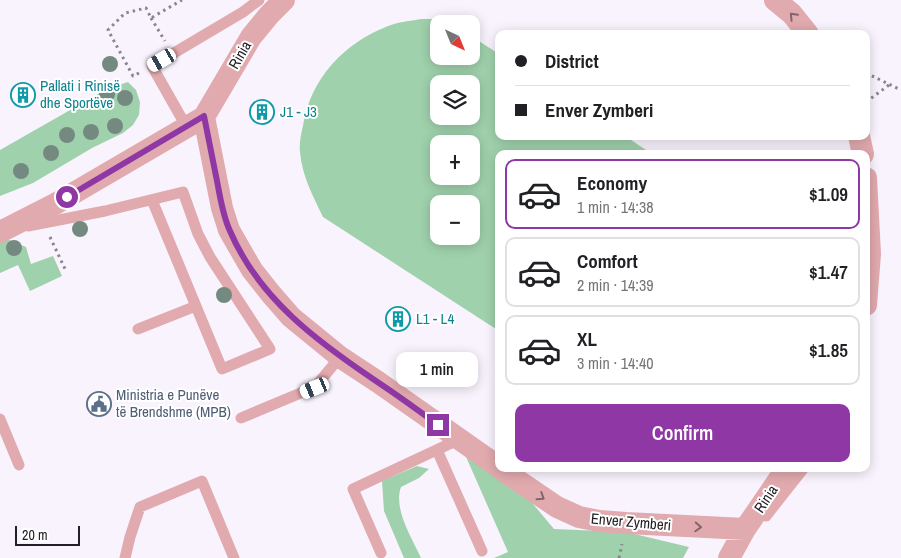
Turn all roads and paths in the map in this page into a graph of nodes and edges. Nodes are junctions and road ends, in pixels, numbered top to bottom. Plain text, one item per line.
1 (182, 0) edge
2 (259, 0) edge
3 (284, 0) edge
4 (775, 0) edge
5 (151, 18) junction
6 (805, 30) edge
7 (172, 54) junction
8 (152, 66) junction
9 (870, 75) edge
10 (889, 85) junction
11 (901, 90) edge
12 (870, 99) edge
13 (195, 121) junction
14 (152, 200) junction
15 (43, 223) junction
16 (1, 231) edge
17 (66, 271) dead end
18 (196, 306) junction
19 (138, 329) dead end
20 (340, 357) junction
21 (241, 418) dead end
22 (0, 420) edge
23 (460, 439) junction
24 (437, 450) junction
25 (495, 464) edge
26 (19, 465) dead end
27 (506, 472) edge
28 (784, 472) edge
29 (801, 472) edge
30 (745, 529) junction
31 (482, 551) dead end
32 (381, 553) dead end
33 (125, 558) edge
34 (234, 558) edge
35 (729, 558) edge

1 - 5 path
2 - 7 lane
3 - 13 street, Rinia
6 -> 4 street
5 - 7 path
5 - 8 path
7 - 8 lane
8 - 13 lane
9 - 10 path
10 - 11 path
10 - 12 path
13 - 16 street
13 - 20 street, Enver Zymberi
14 - 15 lane
14 - 18 lane
14 - 18 lane
15 - 16 lane
15 - 17 path
18 - 19 lane
20 - 21 lane
20 - 23 street, Enver Zymberi
22 - 26 lane
23 - 24 lane
23 - 25 street, Enver Zymberi
24 - 31 lane
24 - 32 lane
27 -> 30 street, Enver Zymberi
28 - 30 street, Rinia
29 - 30 lane
30 - 35 street
33 - 34 lane

